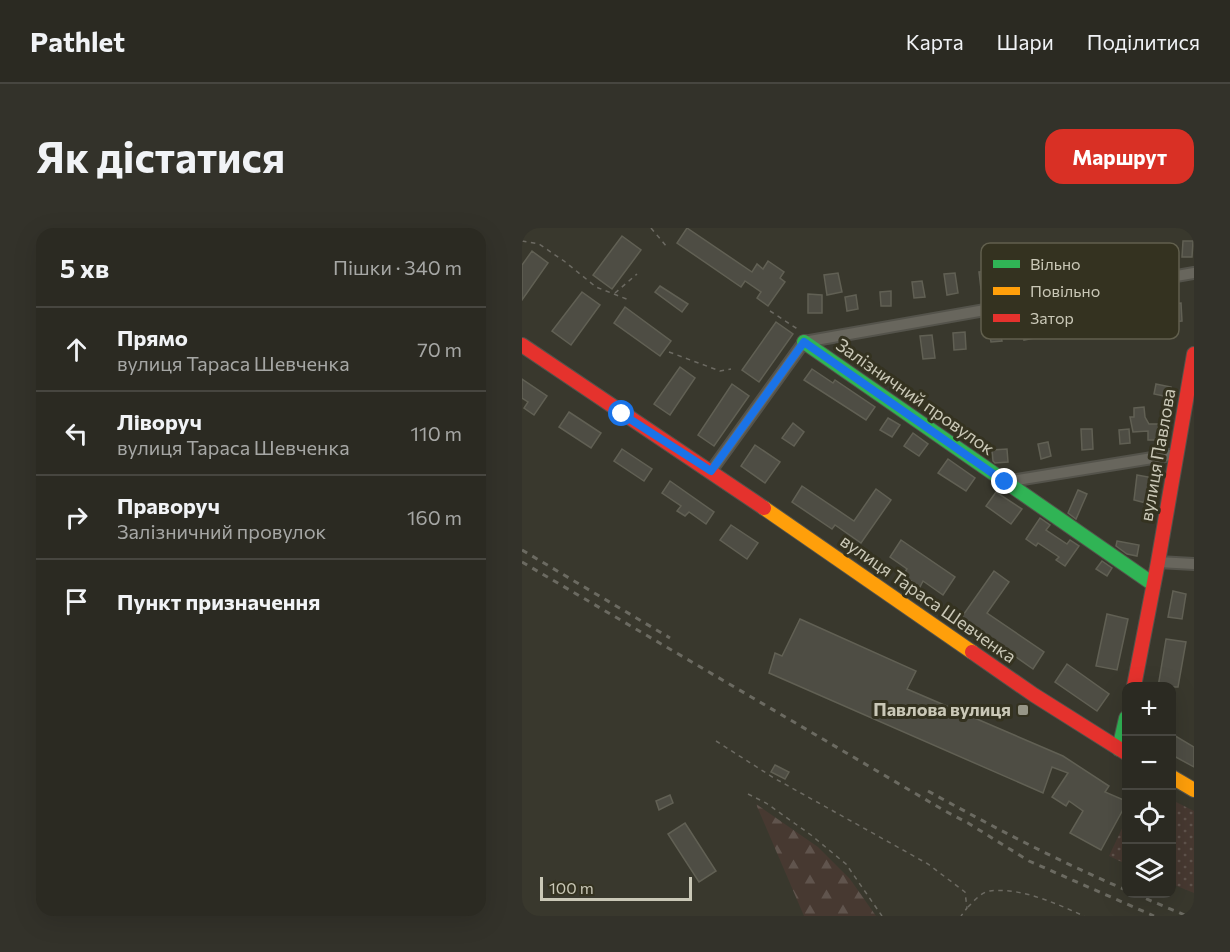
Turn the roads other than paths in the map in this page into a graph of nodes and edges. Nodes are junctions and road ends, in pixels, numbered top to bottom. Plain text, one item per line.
1 (1194, 273) edge
2 (1179, 276) edge
3 (981, 311) edge
4 (804, 342) junction
5 (522, 345) edge
6 (1194, 354) edge
7 (1177, 454) junction
8 (711, 471) junction
9 (1005, 482) junction
10 (1158, 562) junction
11 (1194, 564) edge
12 (1153, 584) junction
13 (1135, 682) edge
14 (1122, 750) edge
15 (1176, 779) edge
16 (1194, 790) edge

1 - 2 street
3 - 4 street
4 - 8 street
4 - 9 street, Залізничний провулок
5 - 8 street, вулиця Тараса Шевченка
6 - 7 street, вулиця Павлова
7 - 9 street
7 - 10 street, вулиця Павлова
8 - 14 street, вулиця Тараса Шевченка
9 - 12 street, Залізничний провулок
10 - 11 street
10 - 12 street, вулиця Павлова
12 - 13 street, вулиця Павлова
15 - 16 street

